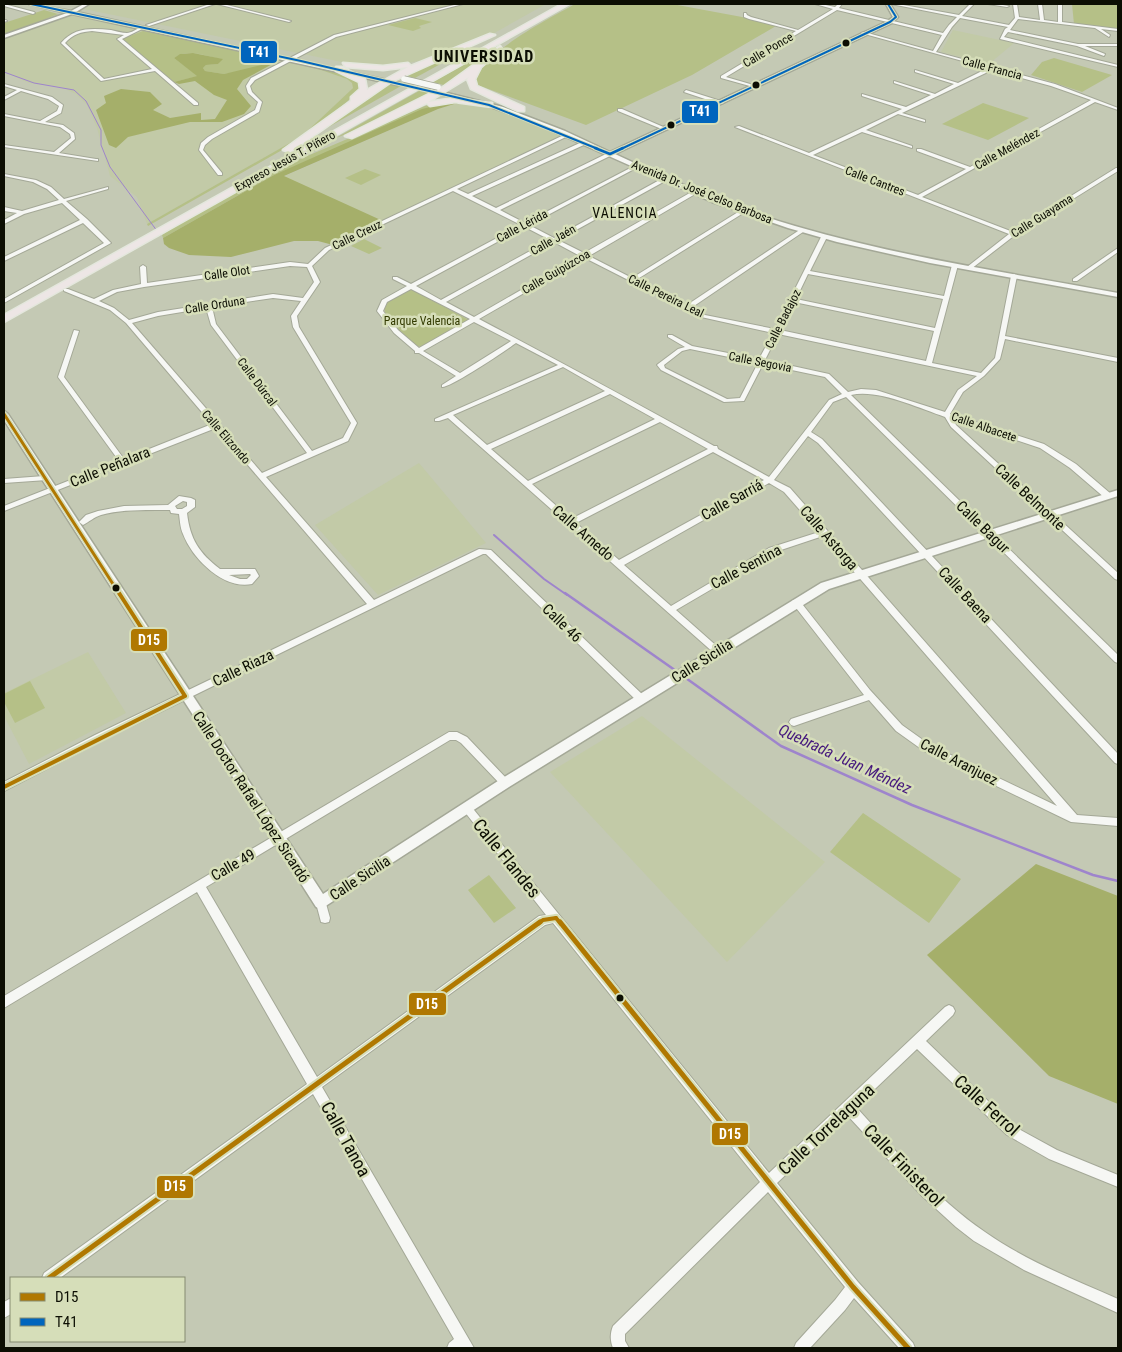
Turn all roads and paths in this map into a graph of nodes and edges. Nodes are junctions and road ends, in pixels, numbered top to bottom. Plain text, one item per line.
1 (8, 4) edge
2 (31, 4) edge
3 (49, 4) edge
4 (83, 4) edge
5 (87, 4) edge
6 (213, 4) edge
7 (219, 4) edge
8 (461, 4) edge
9 (554, 4) edge
10 (566, 4) edge
11 (817, 4) edge
12 (888, 4) edge
13 (894, 4) edge
14 (928, 4) edge
15 (972, 4) edge
16 (990, 4) edge
17 (1015, 4) edge
18 (1040, 4) edge
19 (1060, 4) edge
20 (4, 5) edge
21 (838, 6) edge
22 (1007, 6) dead end
23 (923, 9) junction
24 (69, 11) junction
25 (33, 13) dead end
26 (745, 14) dead end
27 (961, 17) junction
28 (1017, 18) junction
29 (1042, 20) junction
30 (289, 21) dead end
31 (535, 21) junction
32 (890, 22) junction
33 (1060, 23) junction
34 (519, 24) junction
35 (148, 25) junction
36 (1094, 27) junction
37 (141, 28) junction
38 (1008, 28) junction
39 (1118, 30) edge
40 (799, 31) junction
41 (863, 33) junction
42 (126, 34) junction
43 (945, 35) junction
44 (1110, 36) dead end
45 (4, 37) edge
46 (216, 38) junction
47 (209, 42) junction
48 (1118, 44) edge
49 (1078, 45) junction
50 (934, 52) junction
51 (298, 55) junction
52 (1104, 55) dead end
53 (291, 58) junction
54 (436, 58) junction
55 (346, 65) junction
56 (1118, 66) edge
57 (478, 68) junction
58 (992, 68) junction
59 (339, 69) junction
60 (155, 70) junction
61 (916, 71) dead end
62 (396, 80) junction
63 (387, 81) junction
64 (896, 82) dead end
65 (957, 84) junction
66 (4, 85) edge
67 (755, 87) junction
68 (448, 89) junction
69 (440, 90) junction
70 (20, 91) junction
71 (686, 91) dead end
72 (864, 94) dead end
73 (936, 95) junction
74 (4, 99) edge
75 (1095, 100) junction
76 (352, 102) junction
77 (722, 103) junction
78 (196, 104) dead end
79 (489, 105) junction
80 (521, 109) junction
81 (907, 109) junction
82 (1118, 109) edge
83 (620, 110) dead end
84 (898, 113) junction
85 (4, 115) edge
86 (393, 117) junction
87 (923, 121) dead end
88 (42, 122) junction
89 (737, 127) dead end
90 (666, 129) junction
91 (862, 130) junction
92 (566, 135) junction
93 (584, 143) junction
94 (4, 146) edge
95 (910, 147) dead end
96 (619, 150) junction
97 (919, 150) dead end
98 (55, 154) junction
99 (610, 154) junction
100 (809, 155) junction
101 (96, 160) dead end
102 (269, 166) junction
103 (636, 166) junction
104 (971, 169) junction
105 (1118, 169) edge
106 (220, 174) dead end
107 (4, 175) edge
108 (665, 179) junction
109 (106, 188) dead end
110 (454, 189) junction
111 (695, 192) junction
112 (469, 196) junction
113 (918, 198) junction
114 (63, 200) junction
115 (4, 209) edge
116 (497, 210) junction
117 (743, 212) junction
118 (22, 213) junction
119 (85, 220) junction
120 (4, 222) edge
121 (525, 224) junction
122 (801, 231) junction
123 (1012, 234) junction
124 (143, 236) junction
125 (824, 237) junction
126 (554, 240) junction
127 (1118, 250) edge
128 (585, 255) junction
129 (4, 259) edge
130 (976, 263) junction
131 (955, 265) junction
132 (309, 266) junction
133 (144, 267) dead end
134 (969, 268) junction
135 (806, 272) junction
136 (1014, 276) junction
137 (395, 278) dead end
138 (1032, 279) junction
139 (632, 280) junction
140 (1076, 280) junction
141 (144, 285) junction
142 (409, 286) junction
143 (1118, 288) edge
144 (66, 290) dead end
145 (1118, 295) edge
146 (946, 298) junction
147 (303, 300) junction
148 (793, 300) junction
149 (4, 301) edge
150 (96, 301) junction
151 (441, 302) junction
152 (209, 306) junction
153 (687, 308) junction
154 (4, 311) edge
155 (474, 318) junction
156 (4, 319) edge
157 (128, 322) junction
158 (938, 330) junction
159 (76, 331) dead end
160 (778, 331) junction
161 (670, 336) dead end
162 (1002, 337) junction
163 (517, 340) junction
164 (690, 347) junction
165 (417, 352) junction
166 (1118, 360) edge
167 (762, 362) junction
168 (929, 363) junction
169 (563, 365) junction
170 (982, 375) junction
171 (461, 376) junction
172 (444, 386) dead end
173 (611, 391) junction
174 (847, 394) junction
175 (4, 414) edge
176 (946, 414) junction
177 (449, 415) junction
178 (661, 418) junction
179 (437, 420) dead end
180 (216, 426) junction
181 (808, 433) junction
182 (487, 448) junction
183 (715, 448) junction
184 (311, 454) junction
185 (123, 462) junction
186 (261, 476) junction
187 (44, 478) junction
188 (771, 478) junction
189 (4, 481) edge
190 (527, 484) junction
191 (52, 490) junction
192 (1113, 494) edge
193 (171, 507) junction
194 (4, 509) edge
195 (183, 512) junction
196 (1049, 514) junction
197 (571, 522) junction
198 (79, 523) junction
199 (824, 533) junction
200 (991, 534) junction
201 (482, 550) joint
202 (926, 553) junction
203 (619, 564) junction
204 (220, 572) dead end
205 (860, 574) junction
206 (1118, 577) edge
207 (796, 602) junction
208 (372, 604) junction
209 (670, 610) junction
210 (717, 651) junction
211 (1118, 660) edge
212 (185, 696) junction
213 (870, 696) junction
214 (641, 699) junction
215 (794, 722) dead end
216 (1118, 760) edge
217 (506, 784) junction
218 (4, 787) edge
219 (467, 808) junction
220 (1074, 819) junction
221 (1118, 822) edge
222 (278, 839) junction
223 (199, 885) junction
224 (321, 903) junction
225 (325, 918) dead end
226 (556, 918) junction
227 (4, 1002) edge
228 (949, 1011) dead end
229 (918, 1042) junction
230 (315, 1084) junction
231 (849, 1108) junction
232 (1118, 1181) edge
233 (768, 1183) junction
234 (50, 1277) edge
235 (852, 1287) junction
236 (1118, 1306) edge
237 (461, 1346) edge
238 (622, 1348) edge
239 (801, 1348) edge
240 (908, 1348) edge

1 - 20 street
2 - 24 main road, Avenida Dr. José Celso Barbosa
3 - 24 main road, Avenida Dr. José Celso Barbosa
4 - 24 main road
5 - 24 main road
6 - 35 street
7 - 30 street
8 - 51 street
9 - 34 highway, Expreso Jesús T. Piñero
10 - 31 highway, Expreso Jesús T. Piñero
11 - 21 street
12 - 32 main road
13 - 23 street
14 - 23 street
15 - 27 street
16 - 22 street
17 - 28 street
18 - 29 street
19 - 33 street
20 - 25 street
21 - 32 street
21 - 40 street, Calle Ponce
23 - 27 street
24 - 35 main road, Avenida Dr. José Celso Barbosa
24 - 37 main road, Avenida Dr. José Celso Barbosa
24 - 45 main road
26 - 40 street
27 - 38 street
27 - 43 street
28 - 29 street
28 - 38 street
29 - 33 street
31 - 57 highway
31 - 102 highway, Expreso Jesús T. Piñero
32 - 41 main road
32 - 43 street
33 - 36 street
34 - 54 highway
34 - 102 highway, Expreso Jesús T. Piñero
35 - 46 main road, Avenida Dr. José Celso Barbosa
36 - 39 street
36 - 44 street
37 - 42 street
37 - 47 main road, Avenida Dr. José Celso Barbosa
38 - 49 street
38 - 56 street
40 - 67 street, Calle Ponce
41 - 50 street, Calle Francia
41 - 67 main road
42 - 60 street
42 - 60 street
43 - 50 street
46 - 47 main road
46 - 51 main road, Avenida Dr. José Celso Barbosa
47 - 53 main road, Avenida Dr. José Celso Barbosa
48 - 49 street
49 - 52 street
50 - 58 street, Calle Francia
51 - 53 street
51 - 55 main road, Avenida Dr. José Celso Barbosa
53 - 59 main road, Avenida Dr. José Celso Barbosa
53 - 106 street
54 - 55 highway
54 - 62 highway
55 - 62 main road, Avenida Dr. José Celso Barbosa
57 - 68 highway
57 - 80 highway
58 - 65 street
58 - 75 street, Calle Francia
59 - 63 main road, Avenida Dr. José Celso Barbosa
59 - 76 highway
60 - 78 street
61 - 65 street
62 - 63 highway
62 - 69 main road, Avenida Dr. José Celso Barbosa, bridge
62 - 69 main road, Avenida Dr. José Celso Barbosa
63 - 76 highway
64 - 73 street
65 - 73 street
66 - 70 street
67 - 77 main road
68 - 69 highway
68 - 80 main road, Avenida Dr. José Celso Barbosa
69 - 79 main road, Avenida Dr. José Celso Barbosa
69 - 86 highway
70 - 74 street
70 - 88 street
71 - 77 street
72 - 81 street
73 - 81 street
75 - 82 street, Calle Francia
75 - 104 street, Calle Meléndez
76 - 102 highway
77 - 90 main road
79 - 86 highway
79 - 92 main road, Avenida Dr. José Celso Barbosa
80 - 96 main road, Avenida Dr. José Celso Barbosa
81 - 84 street
83 - 90 street
84 - 87 street
84 - 91 street
85 - 88 street
86 - 102 highway
88 - 98 street
89 - 100 street, Calle Cantres
90 - 96 main road
91 - 95 street
91 - 100 street
92 - 93 main road, Avenida Dr. José Celso Barbosa
92 - 110 street, Calle Creuz
93 - 99 main road, Avenida Dr. José Celso Barbosa
93 - 112 street
94 - 98 street
96 - 99 main road
96 - 130 main road, Avenida Dr. José Celso Barbosa
97 - 104 street
98 - 101 street
99 - 103 main road, Avenida Dr. José Celso Barbosa
99 - 116 street
100 - 113 street, Calle Cantres
102 - 124 highway, Expreso Jesús T. Piñero
103 - 108 main road, Avenida Dr. José Celso Barbosa
103 - 121 street, Calle Lérida
104 - 113 street, Calle Meléndez
105 - 123 street, Calle Guayama
107 - 114 street
108 - 111 main road, Avenida Dr. José Celso Barbosa
108 - 126 street, Calle Jaén
109 - 114 street
110 - 112 street, Calle Pereira Leal
110 - 132 street, Calle Creuz
111 - 117 main road, Avenida Dr. José Celso Barbosa
111 - 128 street, Calle Guipúzcoa
112 - 116 street, Calle Pereira Leal
113 - 123 street, Calle Cantres
114 - 118 street
114 - 119 street
115 - 118 street
116 - 121 street, Calle Pereira Leal
117 - 122 main road, Avenida Dr. José Celso Barbosa
117 - 139 street
118 - 120 street
119 - 129 street
119 - 149 street
121 - 126 street, Calle Pereira Leal
121 - 142 street, Calle Lérida
122 - 125 main road, Avenida Dr. José Celso Barbosa
122 - 153 street
123 - 130 street, Calle Guayama
124 - 154 highway, Expreso Jesús T. Piñero
124 - 156 highway, Expreso Jesús T. Piñero
125 - 131 main road, Avenida Dr. José Celso Barbosa
125 - 135 street, Calle Badajoz
126 - 128 street, Calle Pereira Leal
126 - 151 street, Calle Jaén
127 - 140 street
128 - 139 street, Calle Pereira Leal
128 - 155 street, Calle Guipúzcoa
130 - 134 street, Calle Guayama
130 - 140 main road, Avenida Dr. José Celso Barbosa
131 - 134 main road, Avenida Dr. José Celso Barbosa
131 - 146 street
132 - 141 street, Calle Olot
132 - 147 street
133 - 141 street
134 - 136 main road, Avenida Dr. José Celso Barbosa
135 - 146 street
135 - 148 street, Calle Badajoz
136 - 138 main road, Avenida Dr. José Celso Barbosa
136 - 162 street
137 - 142 street, Calle Astorga
138 - 140 main road
138 - 145 main road, Avenida Dr. José Celso Barbosa
139 - 153 street, Calle Pereira Leal
140 - 143 main road, Avenida Dr. José Celso Barbosa
141 - 150 street, Calle Olot
142 - 151 street, Calle Astorga
142 - 165 street
144 - 150 street, Calle Elizondo
146 - 158 street
147 - 152 street, Calle Orduna
147 - 184 street
148 - 158 street
148 - 160 street, Calle Badajoz
150 - 157 street, Calle Elizondo
151 - 155 street, Calle Astorga
152 - 157 street, Calle Orduna
152 - 184 street, Calle Dúrcal
153 - 160 street, Calle Pereira Leal
155 - 163 street, Calle Astorga
155 - 165 street, Calle Guipúzcoa
157 - 180 street, Calle Elizondo
158 - 168 street
159 - 185 street
160 - 167 street, Calle Badajoz
160 - 168 street, Calle Pereira Leal
161 - 164 street, Calle Segovia
162 - 166 street
162 - 170 street
163 - 169 street, Calle Astorga
163 - 171 street
164 - 167 street, Calle Segovia
164 - 167 street, Calle Badajoz
165 - 171 street
167 - 174 street, Calle Segovia
168 - 170 street, Calle Pereira Leal
169 - 173 street, Calle Astorga
169 - 177 street
170 - 176 street
171 - 172 street
173 - 178 street, Calle Astorga
173 - 182 street
174 - 176 street, Calle Albacete
174 - 181 street, Calle Sarriá
174 - 200 street, Calle Bagur
175 - 187 main road, Calle Doctor Rafael López Sicardó
176 - 192 street, Calle Albacete
176 - 196 street, Calle Belmonte
177 - 179 street
177 - 182 street, Calle Arnedo
178 - 183 street, Calle Astorga
178 - 190 street
180 - 185 street, Calle Peñalara
180 - 186 street, Calle Elizondo
181 - 188 street, Calle Sarriá
181 - 202 street, Calle Baena
182 - 190 street, Calle Arnedo
183 - 188 street, Calle Astorga
183 - 197 street
184 - 186 street
185 - 191 street, Calle Peñalara
186 - 208 street, Calle Elizondo
187 - 189 street
187 - 191 main road, Calle Doctor Rafael López Sicardó
188 - 199 street, Calle Astorga
188 - 203 street, Calle Sarriá
190 - 197 street, Calle Arnedo
191 - 194 street, Calle Peñalara
191 - 198 main road, Calle Doctor Rafael López Sicardó
192 - 196 main road, Calle Sicilia
193 - 195 street
193 - 195 street
193 - 198 street
195 - 204 street
196 - 200 main road, Calle Sicilia
196 - 206 street, Calle Belmonte
197 - 203 street, Calle Arnedo
198 - 212 main road, Calle Doctor Rafael López Sicardó
199 - 205 street, Calle Astorga
199 - 209 street, Calle Sentina
200 - 202 main road, Calle Sicilia
200 - 211 street, Calle Bagur
201 - 208 street, Calle Riaza
201 - 214 street, Calle 46
202 - 205 main road, Calle Sicilia
202 - 216 street, Calle Baena
203 - 209 street, Calle Arnedo
205 - 207 main road, Calle Sicilia
205 - 220 street, Calle Astorga
207 - 210 main road, Calle Sicilia
207 - 213 street, Calle Aranjuez
208 - 212 street, Calle Riaza
209 - 210 street, Calle Arnedo
210 - 214 main road, Calle Sicilia
212 - 218 street, Calle Riaza
212 - 222 main road, Calle Doctor Rafael López Sicardó
213 - 215 street
213 - 220 street, Calle Aranjuez
214 - 217 main road, Calle Sicilia
217 - 219 main road, Calle Sicilia
217 - 222 street, Calle 49
219 - 224 main road, Calle Sicilia
219 - 226 street, Calle Flandes
220 - 221 street, Calle Aranjuez
222 - 223 street, Calle 49
222 - 224 main road, Calle Doctor Rafael López Sicardó
223 - 227 street, Calle 49
223 - 230 street, Calle Tanoa
224 - 225 street
226 - 230 street
226 - 233 street, Calle Flandes
228 - 229 street, Calle Torrelaguna
229 - 231 street, Calle Torrelaguna
229 - 232 street, Calle Ferrol
230 - 234 street
230 - 237 street, Calle Tanoa
231 - 233 street, Calle Torrelaguna
231 - 236 street, Calle Finisterol
233 - 235 street, Calle Flandes
233 - 238 street, Calle Torrelaguna
235 - 239 street
235 - 240 street, Calle Flandes

